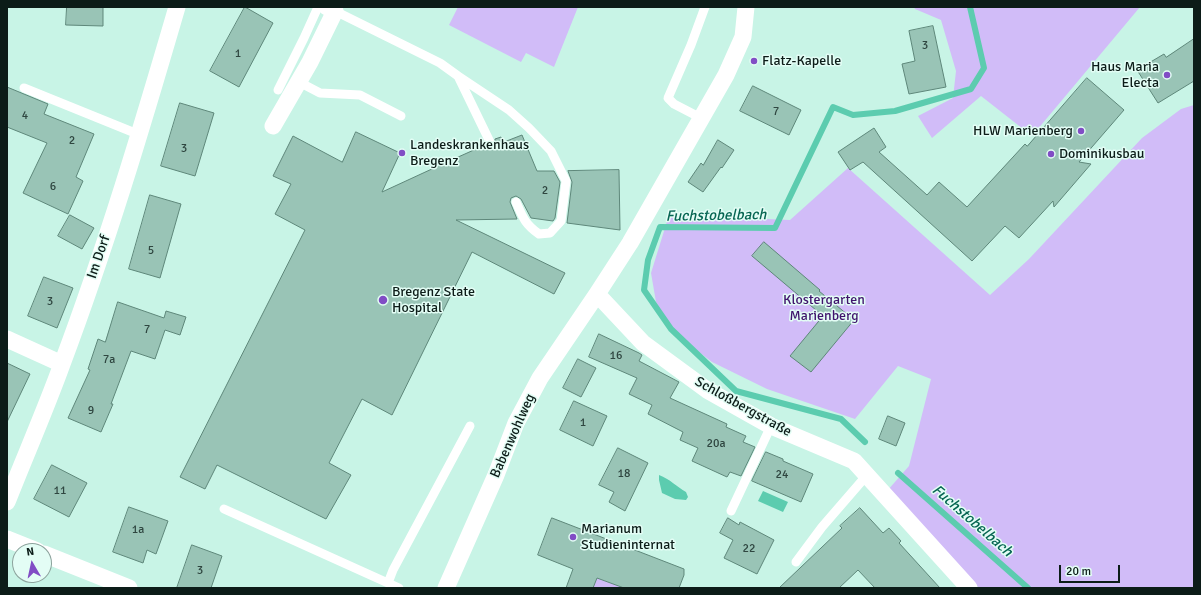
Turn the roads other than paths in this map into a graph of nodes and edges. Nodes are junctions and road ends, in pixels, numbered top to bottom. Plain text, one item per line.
1 (178, 7) edge
2 (318, 7) edge
3 (705, 7) edge
4 (746, 7) edge
5 (331, 9) edge
6 (458, 76) junction
7 (299, 82) junction
8 (24, 88) dead end
9 (278, 90) dead end
10 (401, 116) dead end
11 (701, 118) junction
12 (273, 126) dead end
13 (140, 135) junction
14 (490, 142) dead end
15 (516, 202) dead end
16 (597, 294) junction
17 (7, 340) edge
18 (62, 364) junction
19 (470, 426) dead end
20 (772, 426) junction
21 (868, 475) junction
22 (7, 502) edge
23 (224, 509) dead end
24 (731, 511) dead end
25 (7, 539) edge
26 (17, 543) edge
27 (52, 557) edge
28 (796, 562) dead end
29 (388, 583) junction
30 (129, 588) edge
31 (398, 588) edge
32 (446, 588) edge
33 (969, 588) edge

1 - 13 street, Im Dorf
2 - 9 lane
3 - 11 lane
4 - 11 street
5 - 6 lane
5 - 7 street
6 - 14 lane
6 - 15 lane
7 - 10 lane
7 - 12 street
8 - 13 lane
11 - 16 street
13 - 18 street, Im Dorf
16 - 20 street, Schloßbergstraße
16 - 32 street, Babenwohlweg
17 - 18 street
18 - 22 street, Im Dorf
19 - 29 lane
20 - 21 street, Schloßbergstraße
20 - 24 lane
21 - 28 lane
21 - 33 street, Schloßbergstraße
23 - 29 lane
25 - 26 street
27 - 30 street
29 - 31 lane

